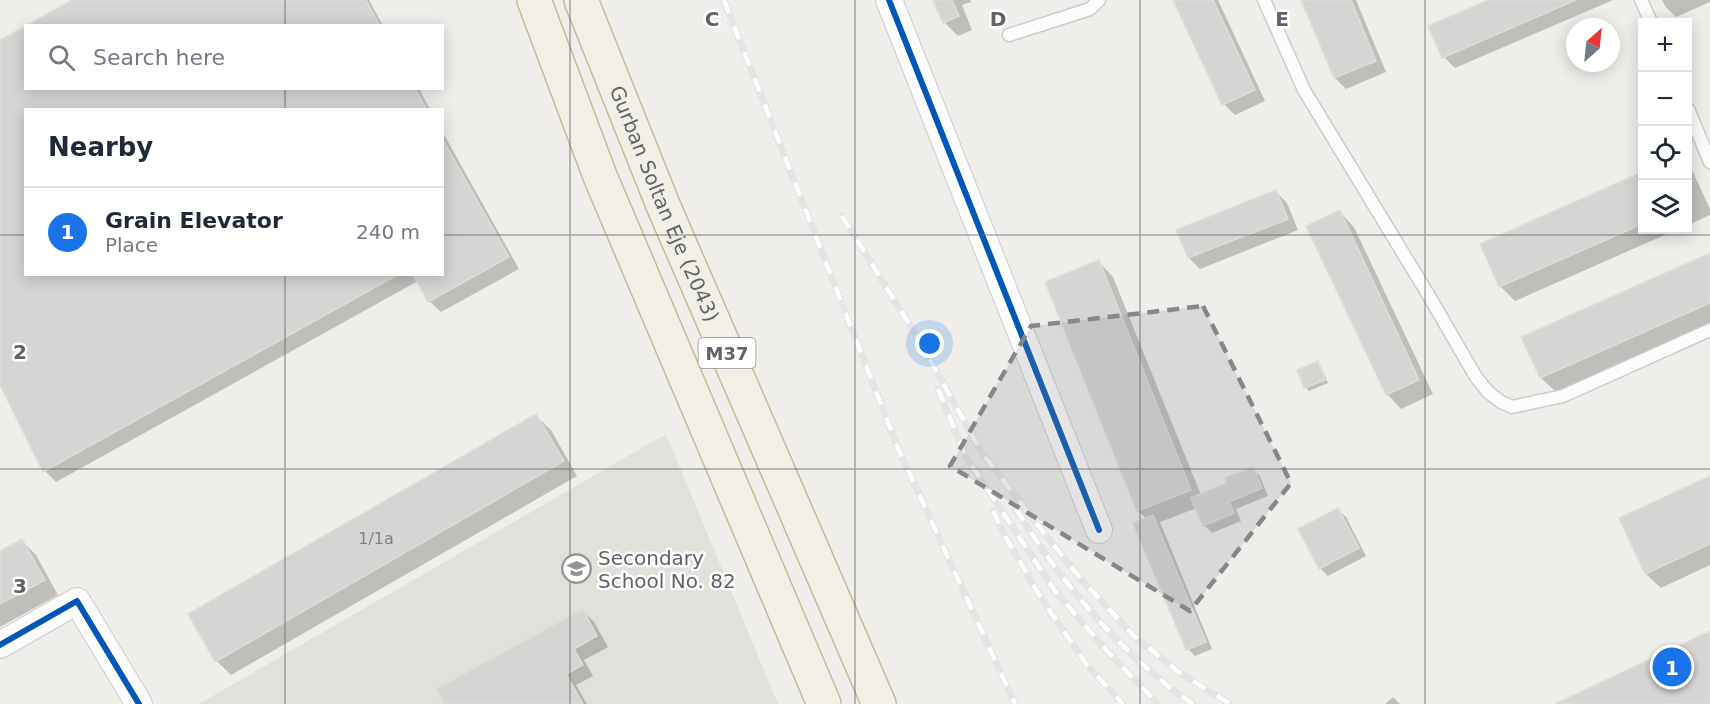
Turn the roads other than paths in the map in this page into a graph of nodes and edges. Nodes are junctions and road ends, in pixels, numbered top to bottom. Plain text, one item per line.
1 (534, 0) edge
2 (582, 0) edge
3 (890, 0) edge
4 (1099, 0) edge
5 (1264, 0) edge
6 (1641, 0) edge
7 (1649, 18) edge
8 (1009, 35) dead end
9 (1692, 119) edge
10 (1710, 162) edge
11 (1710, 330) edge
12 (1099, 531) dead end
13 (0, 645) edge
14 (139, 704) edge
15 (824, 704) edge
16 (879, 704) edge

1 - 15 highway, M37
2 - 16 highway, Gurban Soltan Eje (2043) / M37
3 - 12 street
4 - 8 lane
5 - 11 lane
6 - 7 lane
9 - 10 lane
13 - 14 street

